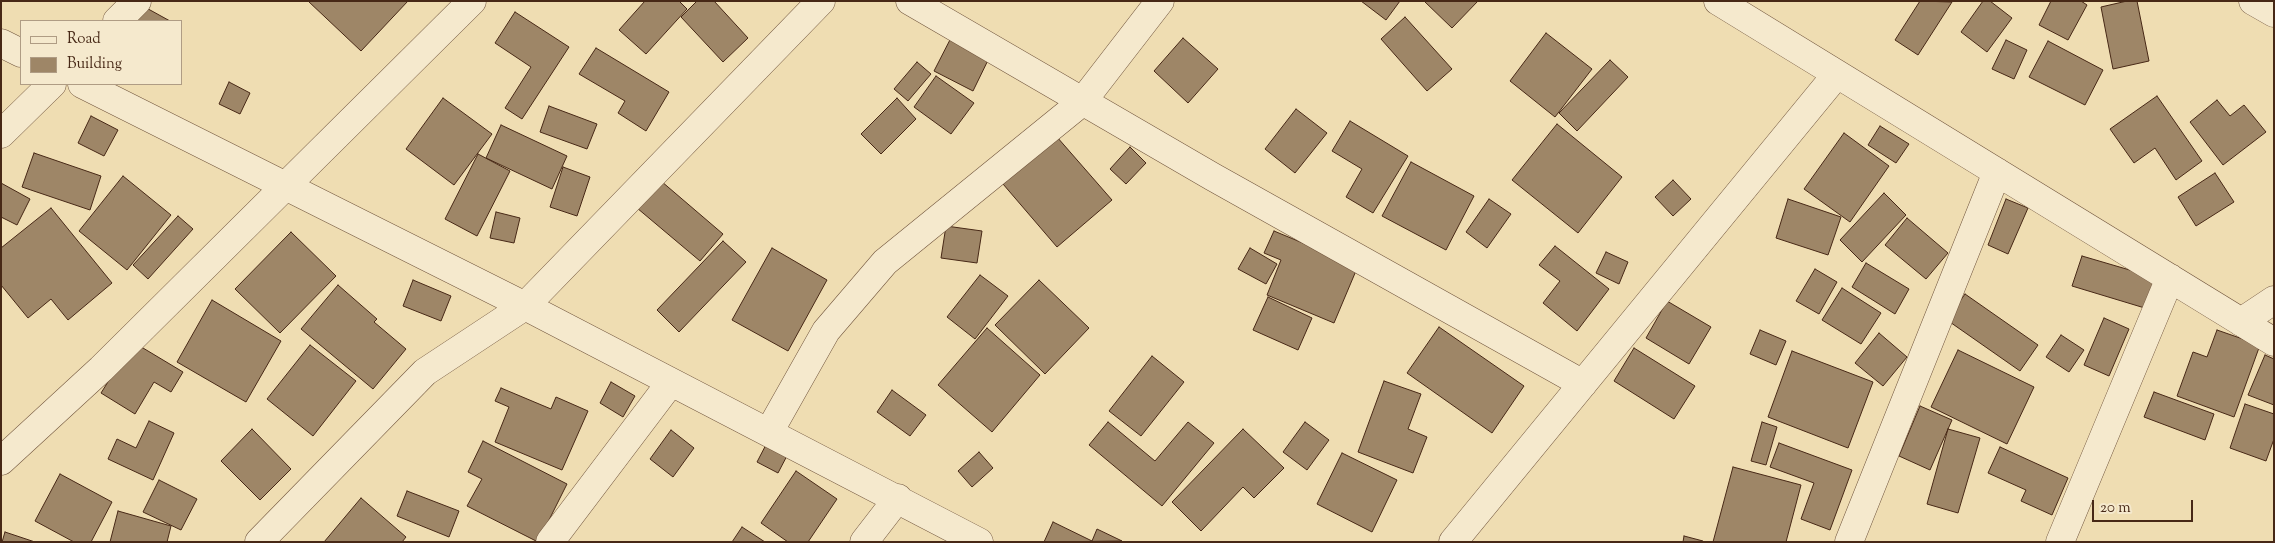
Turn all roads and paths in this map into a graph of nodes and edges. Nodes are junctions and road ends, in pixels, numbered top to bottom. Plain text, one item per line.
1 (137, 1) edge
2 (472, 1) edge
3 (820, 1) edge
4 (910, 1) edge
5 (1160, 1) edge
6 (1718, 1) edge
7 (2253, 1) edge
8 (2274, 13) edge
9 (117, 20) edge
10 (1, 43) edge
11 (20, 52) edge
12 (1837, 74) junction
13 (51, 85) edge
14 (84, 85) edge
15 (1082, 102) junction
16 (1, 134) edge
17 (1997, 172) junction
18 (286, 186) junction
19 (2170, 278) junction
20 (2274, 300) edge
21 (524, 306) junction
22 (2241, 322) junction
23 (2274, 342) edge
24 (670, 382) junction
25 (1583, 384) junction
26 (769, 432) junction
27 (1, 461) edge
28 (898, 498) junction
29 (258, 542) edge
30 (550, 542) edge
31 (864, 542) edge
32 (980, 542) edge
33 (1453, 542) edge
34 (1849, 542) edge
35 (2060, 542) edge

1 - 9 street
2 - 18 street
3 - 21 street
4 - 15 street
5 - 15 street
6 - 12 street
7 - 8 street
10 - 11 street
12 - 17 street
12 - 25 street
13 - 16 street
14 - 18 street
15 - 25 street
15 - 26 street
17 - 19 street
17 - 34 street
18 - 21 street
18 - 27 street
19 - 22 street
19 - 35 street
20 - 22 street
21 - 24 street
21 - 29 street
22 - 23 street
24 - 26 street
24 - 30 street
25 - 33 street
26 - 28 street
28 - 31 street
28 - 32 street

